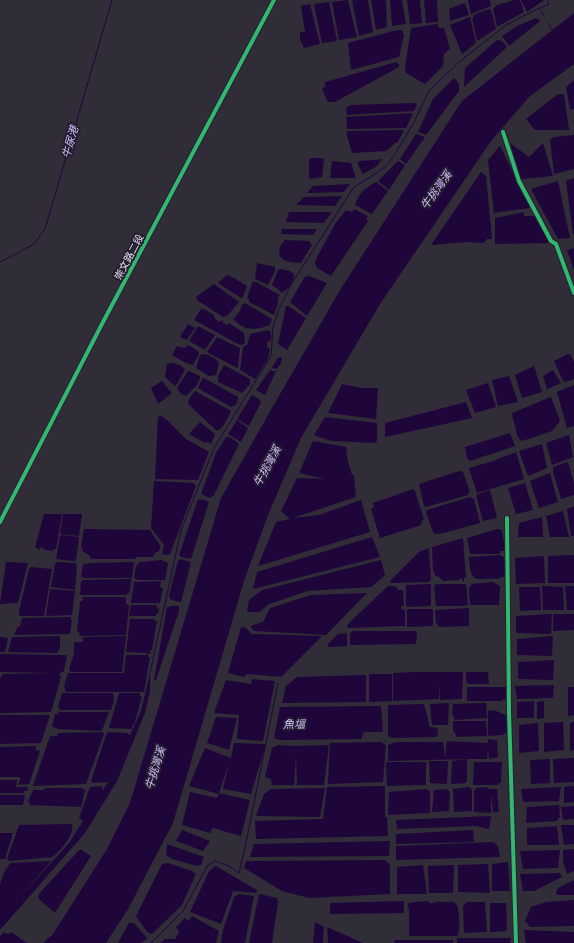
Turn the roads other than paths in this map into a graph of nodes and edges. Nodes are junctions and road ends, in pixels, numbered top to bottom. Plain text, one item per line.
1 (274, 0) edge
2 (503, 132) dead end
3 (574, 293) edge
4 (507, 518) dead end
5 (0, 522) edge
6 (516, 943) edge

1 - 5 street, 崇文路二段
2 - 3 street
4 - 6 street

